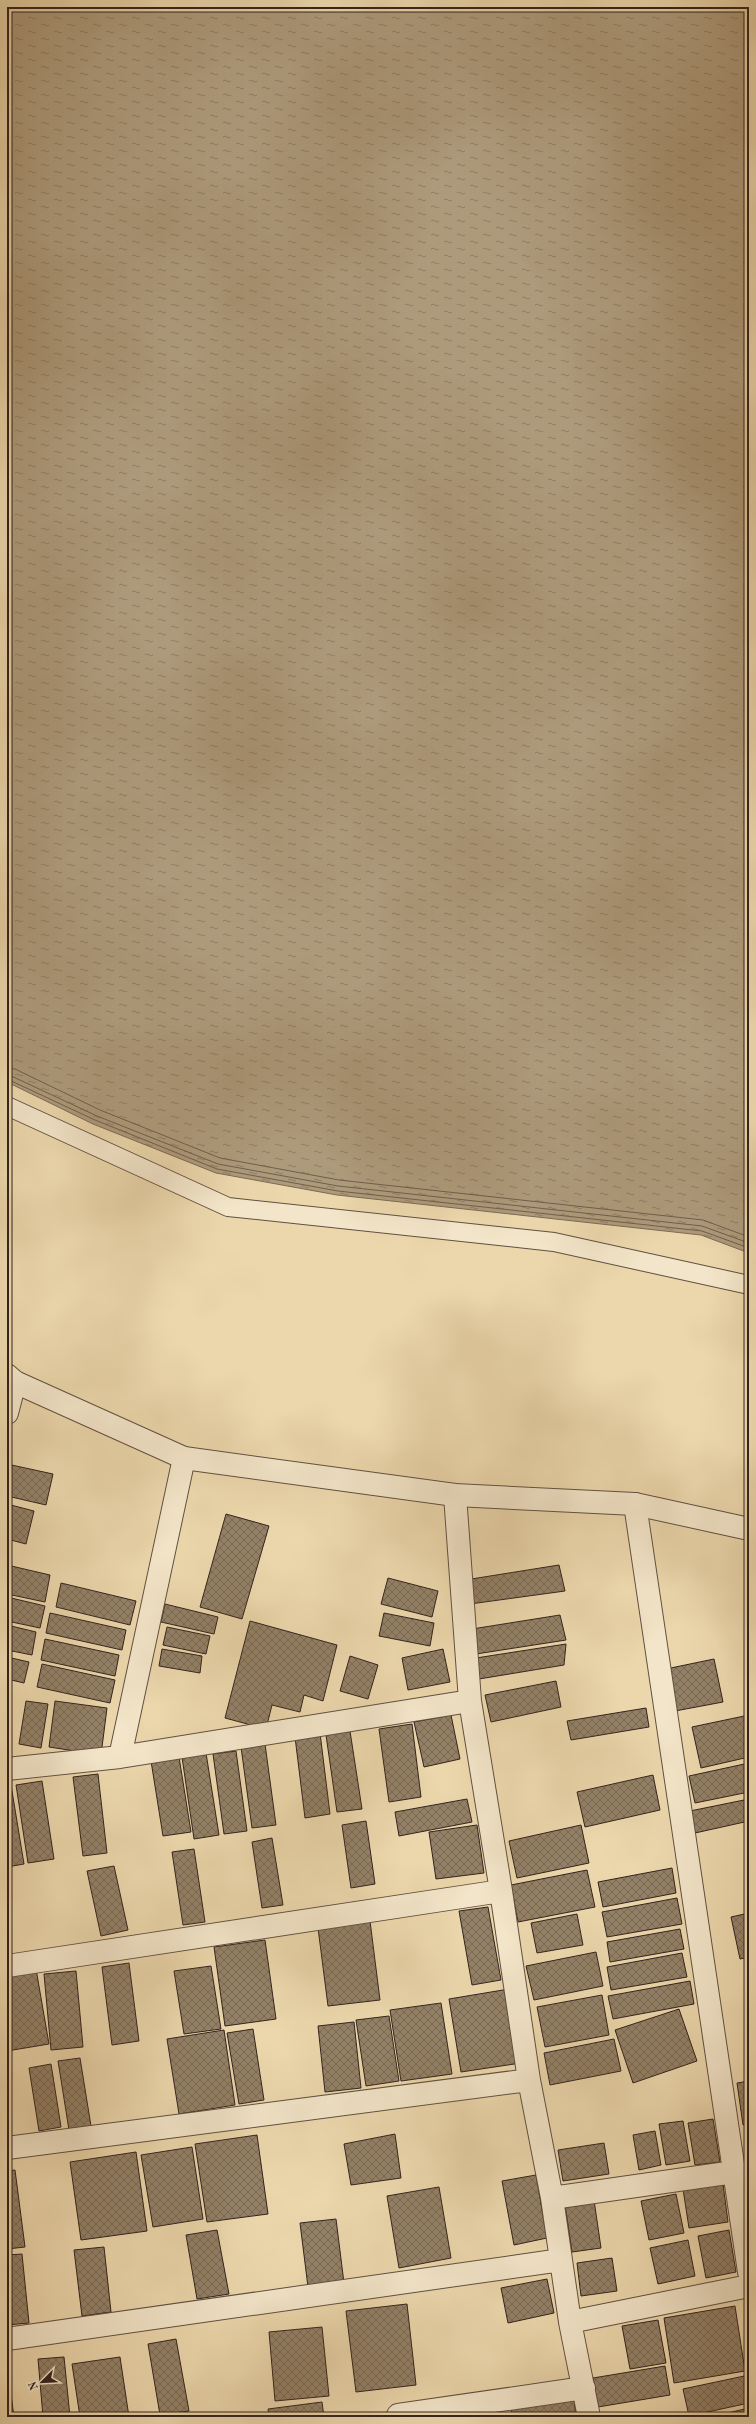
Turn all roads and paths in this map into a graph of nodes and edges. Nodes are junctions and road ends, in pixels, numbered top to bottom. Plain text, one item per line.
1 (7, 1106) edge
2 (749, 1285) edge
3 (11, 1378) edge
4 (7, 1413) edge
5 (184, 1458) junction
6 (455, 1495) junction
7 (635, 1504) junction
8 (749, 1529) edge
9 (470, 1701) junction
10 (120, 1757) junction
11 (7, 1769) edge
12 (502, 1891) junction
13 (7, 1966) edge
14 (529, 2080) junction
15 (7, 2148) edge
16 (734, 2172) junction
17 (552, 2198) junction
18 (561, 2260) junction
19 (749, 2272) edge
20 (749, 2286) edge
21 (570, 2322) junction
22 (7, 2339) edge
23 (584, 2388) junction
24 (398, 2417) edge
25 (589, 2417) edge

1 - 2 lane
3 - 4 street
3 - 5 street
5 - 6 street
5 - 10 street
6 - 7 street
6 - 9 street
7 - 8 street
7 - 16 street
9 - 10 street
9 - 12 street
10 - 11 street
12 - 13 street
12 - 14 street
14 - 15 street
14 - 17 street
16 - 17 street
16 - 19 street
17 - 18 street
18 - 21 street
18 - 22 street
20 - 21 street
21 - 23 street
23 - 24 street
23 - 25 street

